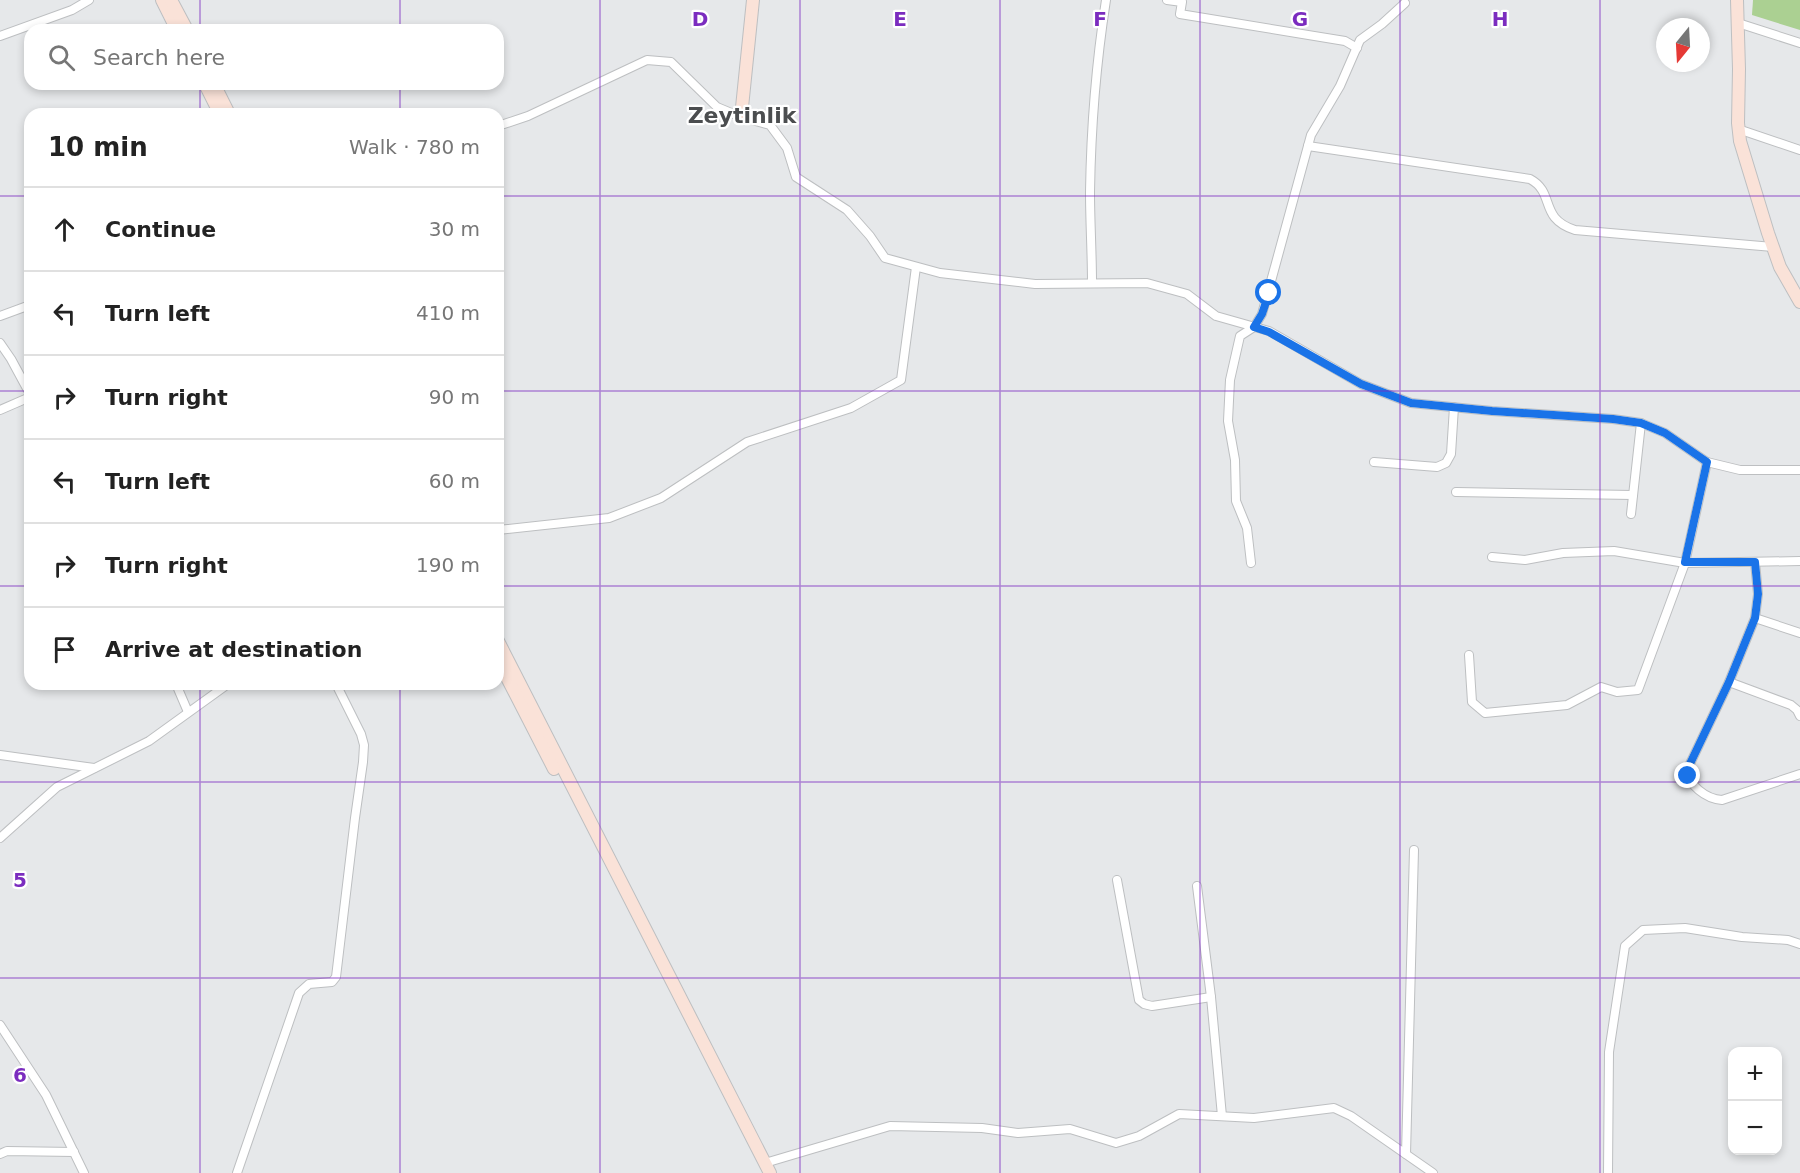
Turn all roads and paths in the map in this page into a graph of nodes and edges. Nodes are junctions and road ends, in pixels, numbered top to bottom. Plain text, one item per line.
1 (89, 0) edge
2 (162, 0) edge
3 (171, 0) edge
4 (753, 0) edge
5 (1106, 0) edge
6 (1167, 0) edge
7 (1737, 0) edge
8 (1405, 3) dead end
9 (1738, 23) junction
10 (32, 24) edge
11 (174, 24) edge
12 (184, 24) edge
13 (24, 27) edge
14 (0, 36) edge
15 (1800, 43) edge
16 (1357, 48) junction
17 (208, 90) edge
18 (217, 90) edge
19 (217, 108) edge
20 (226, 108) edge
21 (741, 117) junction
22 (504, 124) edge
23 (1738, 129) junction
24 (1308, 146) junction
25 (1800, 150) edge
26 (1773, 247) junction
27 (916, 267) junction
28 (1092, 283) junction
29 (1800, 302) edge
30 (24, 307) edge
31 (0, 316) edge
32 (1254, 327) junction
33 (0, 344) edge
34 (24, 384) edge
35 (24, 399) edge
36 (1454, 407) junction
37 (0, 410) edge
38 (1641, 423) junction
39 (1374, 462) dead end
40 (1707, 462) junction
41 (1800, 470) edge
42 (1456, 492) dead end
43 (1633, 495) junction
44 (1631, 514) dead end
45 (504, 529) edge
46 (1492, 557) dead end
47 (1800, 561) edge
48 (1685, 562) junction
49 (1755, 562) junction
50 (1251, 563) dead end
51 (1755, 618) junction
52 (1800, 633) edge
53 (504, 653) edge
54 (1469, 655) dead end
55 (504, 671) edge
56 (1729, 682) junction
57 (179, 690) edge
58 (219, 690) edge
59 (339, 690) edge
60 (188, 712) junction
61 (1800, 716) edge
62 (0, 755) edge
63 (95, 768) junction
64 (1800, 774) edge
65 (0, 838) edge
66 (1414, 850) dead end
67 (1117, 880) dead end
68 (1197, 886) dead end
69 (1800, 944) edge
70 (1211, 997) junction
71 (0, 1025) edge
72 (1222, 1116) junction
73 (74, 1152) junction
74 (0, 1154) edge
75 (1406, 1154) junction
76 (765, 1170) edge
77 (84, 1173) edge
78 (237, 1173) edge
79 (1433, 1173) edge
80 (1608, 1173) edge

1 - 10 street
2 - 11 street
3 - 12 street
4 - 21 street
5 - 28 street
6 - 16 street
7 - 9 street
8 - 16 street
9 - 15 street
9 - 23 street
13 - 14 street
16 - 24 street
17 - 19 street
18 - 20 street
21 - 22 street
21 - 27 street
23 - 25 street
23 - 26 street
24 - 26 street
24 - 32 street
26 - 29 street
27 - 28 street
27 - 45 street
28 - 32 street
30 - 31 street
32 - 36 street
32 - 50 street
33 - 34 street
35 - 37 street
36 - 38 street
36 - 39 street
38 - 40 street
38 - 43 street
40 - 41 street
40 - 48 street
42 - 43 street
43 - 44 street
46 - 48 street
47 - 49 street
48 - 49 street
48 - 54 street
49 - 51 street
51 - 52 street
51 - 56 street
53 - 76 street
55 - 76 street
56 - 61 street
56 - 64 street
57 - 60 street
58 - 60 street
59 - 78 street
60 - 63 street
62 - 63 street
63 - 65 street
66 - 75 street
67 - 70 street
68 - 70 street
69 - 80 street
70 - 72 street
71 - 73 street
72 - 75 street
72 - 76 street
73 - 74 street
73 - 77 street
75 - 79 street

